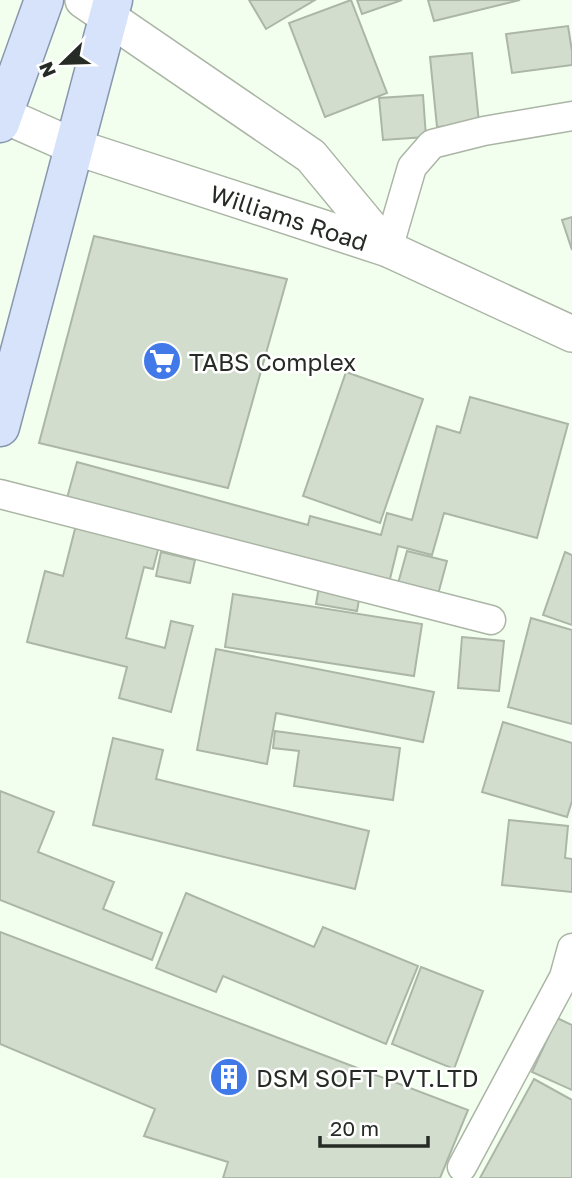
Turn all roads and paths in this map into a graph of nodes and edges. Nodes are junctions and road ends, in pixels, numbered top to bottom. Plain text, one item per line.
1 (44, 0) edge
2 (101, 6) edge
3 (572, 116) edge
4 (1, 119) edge
5 (75, 146) junction
6 (388, 249) junction
7 (572, 334) edge
8 (0, 427) edge
9 (0, 494) edge
10 (491, 620) dead end
11 (572, 948) edge
12 (462, 1167) dead end

1 - 4 main road
2 - 5 main road
2 - 6 street
3 - 6 street
4 - 5 street, Williams Road
5 - 6 street, Williams Road
5 - 8 main road
6 - 7 street, Williams Road
9 - 10 street
11 - 12 street

